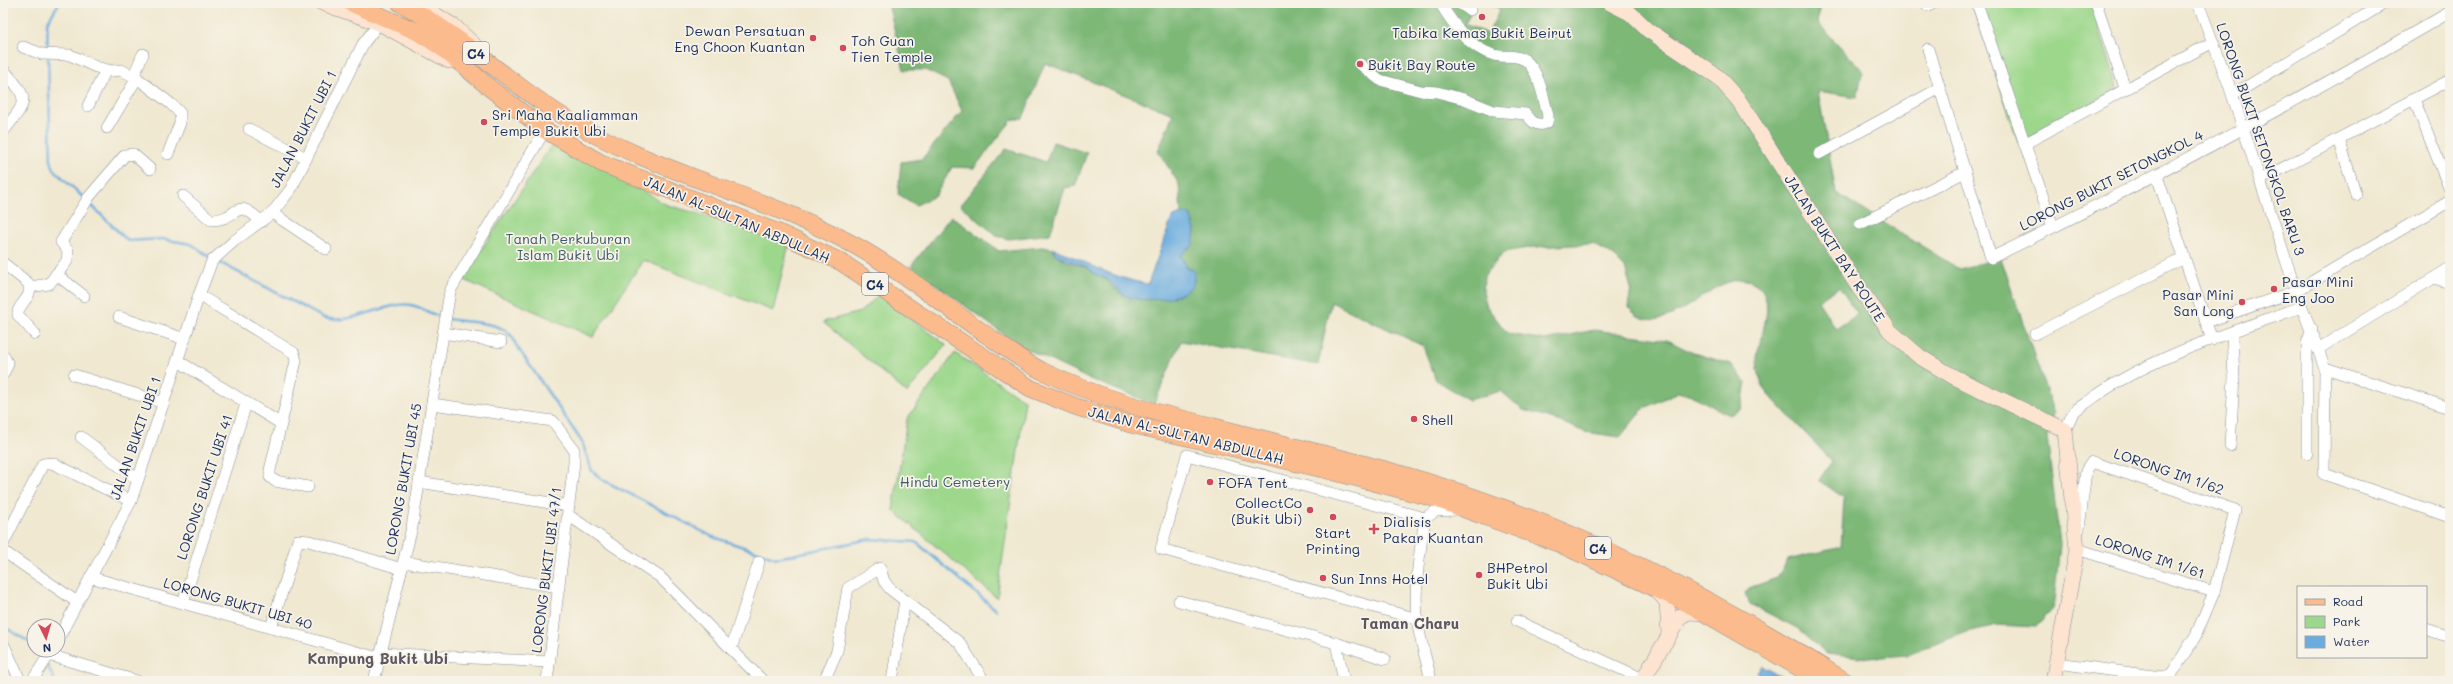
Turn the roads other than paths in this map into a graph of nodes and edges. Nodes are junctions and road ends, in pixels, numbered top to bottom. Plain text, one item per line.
1 (322, 3) edge
2 (351, 3) edge
3 (400, 3) edge
4 (418, 3) edge
5 (1440, 3) edge
6 (1459, 3) edge
7 (1610, 3) edge
8 (1977, 3) edge
9 (2096, 3) edge
10 (2385, 3) edge
11 (2201, 4) edge
12 (1470, 10) dead end
13 (2450, 12) edge
14 (379, 23) junction
15 (2213, 42) junction
16 (23, 47) dead end
17 (1928, 49) dead end
18 (143, 54) dead end
19 (1360, 64) dead end
20 (3, 69) edge
21 (106, 70) junction
22 (501, 73) junction
23 (135, 77) junction
24 (2450, 80) edge
25 (490, 88) junction
26 (1940, 88) junction
27 (2125, 88) junction
28 (2233, 95) junction
29 (2414, 99) junction
30 (88, 106) dead end
31 (107, 128) dead end
32 (249, 129) dead end
33 (2244, 129) junction
34 (545, 130) junction
35 (3, 132) edge
36 (2339, 139) junction
37 (2024, 144) junction
38 (168, 154) dead end
39 (1820, 154) dead end
40 (306, 158) junction
41 (150, 169) dead end
42 (1965, 172) junction
43 (2157, 176) junction
44 (2260, 180) junction
45 (2450, 190) edge
46 (183, 196) dead end
47 (2356, 196) dead end
48 (2450, 201) edge
49 (272, 213) junction
50 (261, 222) junction
51 (1860, 224) dead end
52 (2053, 227) junction
53 (326, 249) dead end
54 (2184, 258) junction
55 (3, 263) edge
56 (2450, 268) edge
57 (56, 274) junction
58 (2434, 278) junction
59 (2450, 282) edge
60 (30, 287) junction
61 (2296, 291) junction
62 (199, 295) junction
63 (84, 296) dead end
64 (2301, 307) junction
65 (119, 317) dead end
66 (2206, 322) junction
67 (2312, 329) junction
68 (444, 331) junction
69 (35, 334) dead end
70 (2035, 334) dead end
71 (2232, 334) junction
72 (185, 339) junction
73 (2212, 340) junction
74 (501, 342) dead end
75 (2318, 349) junction
76 (3, 355) edge
77 (178, 361) junction
78 (2325, 368) junction
79 (3, 374) edge
80 (74, 375) dead end
81 (164, 403) junction
82 (246, 404) junction
83 (432, 404) junction
84 (2450, 408) edge
85 (280, 423) junction
86 (2065, 430) junction
87 (81, 437) dead end
88 (2230, 446) dead end
89 (2307, 454) dead end
90 (138, 480) junction
91 (419, 482) junction
92 (308, 487) dead end
93 (131, 501) junction
94 (568, 510) junction
95 (1470, 512) junction
96 (2450, 517) edge
97 (1425, 518) junction
98 (3, 544) edge
99 (2080, 550) junction
100 (3, 551) edge
101 (759, 562) dead end
102 (403, 565) junction
103 (90, 577) junction
104 (1652, 586) junction
105 (559, 587) junction
106 (2214, 592) junction
107 (905, 600) junction
108 (1179, 601) dead end
109 (77, 602) junction
110 (183, 603) junction
111 (1706, 613) junction
112 (1418, 619) junction
113 (1517, 621) dead end
114 (66, 623) edge
115 (271, 628) junction
116 (2427, 629) edge
117 (1669, 635) junction
118 (2450, 637) edge
119 (3, 643) edge
120 (1336, 644) junction
121 (731, 649) junction
122 (379, 656) junction
123 (47, 658) edge
124 (57, 658) edge
125 (1385, 659) dead end
126 (549, 662) junction
127 (2057, 664) junction
128 (35, 677) edge
129 (19, 678) dead end
130 (114, 678) edge
131 (1643, 680) edge
132 (1838, 680) edge
133 (137, 681) edge
134 (374, 681) edge
135 (547, 681) edge
136 (763, 681) edge
137 (824, 681) edge
138 (892, 681) edge
139 (984, 681) edge
140 (1344, 681) edge
141 (1431, 681) edge
142 (2053, 681) edge

1 - 14 street, C4
2 - 25 main road, JALAN AL-SULTAN ABDULLAH / C4
3 - 22 main road, JALAN AL-SULTAN ABDULLAH / C4
4 - 22 street, C4
5 - 19 street
6 - 12 street
7 - 86 street, JALAN BUKIT BAY ROUTE
8 - 37 street
9 - 27 street
10 - 28 street
11 - 15 street, LORONG BUKIT SETONGKOL BARU 3
13 - 33 street, LORONG BUKIT SETONGKOL 4
14 - 25 street, C4
14 - 40 street, JALAN BUKIT UBI 1
15 - 27 street
15 - 28 street, LORONG BUKIT SETONGKOL BARU 3
16 - 21 street
17 - 26 street
18 - 23 street
20 - 35 street
21 - 23 street
21 - 30 street
22 - 132 main road, JALAN AL-SULTAN ABDULLAH / C4
23 - 31 street
23 - 38 street
24 - 29 street
25 - 34 main road, JALAN AL-SULTAN ABDULLAH / C4
26 - 39 street
26 - 42 street
27 - 37 street
28 - 33 street, LORONG BUKIT SETONGKOL BARU 3
29 - 36 street
29 - 45 street
32 - 40 street
33 - 43 street, LORONG BUKIT SETONGKOL 4
33 - 44 street, LORONG BUKIT SETONGKOL BARU 3
34 - 68 street, LORONG BUKIT UBI 45
34 - 95 main road, JALAN AL-SULTAN ABDULLAH / C4
36 - 44 street
36 - 47 street
37 - 52 street
40 - 49 street, JALAN BUKIT UBI 1
41 - 57 street
42 - 51 street
42 - 52 street, LORONG BUKIT SETONGKOL 4
43 - 52 street, LORONG BUKIT SETONGKOL 4
43 - 54 street
44 - 61 street, LORONG BUKIT SETONGKOL BARU 3
46 - 50 street
48 - 61 street
49 - 50 street, JALAN BUKIT UBI 1
49 - 53 street
50 - 62 street, JALAN BUKIT UBI 1
54 - 66 street
54 - 70 street
55 - 60 street
56 - 58 street
57 - 60 street
57 - 63 street
58 - 59 street
58 - 75 street
60 - 69 street
61 - 64 street, LORONG BUKIT SETONGKOL BARU 3
61 - 66 street
62 - 72 street, JALAN BUKIT UBI 1
62 - 85 street
64 - 67 street, LORONG BUKIT SETONGKOL BARU 3
64 - 71 street
65 - 72 street
66 - 73 street
67 - 75 street, LORONG BUKIT SETONGKOL BARU 3
67 - 89 street
68 - 74 street
68 - 83 street, LORONG BUKIT UBI 45
71 - 73 street
71 - 88 street
72 - 77 street, JALAN BUKIT UBI 1
73 - 86 street
75 - 78 street, LORONG BUKIT SETONGKOL BARU 3
76 - 79 street
77 - 81 street, JALAN BUKIT UBI 1
77 - 82 street
78 - 84 street
78 - 96 street
80 - 81 street
81 - 90 street, JALAN BUKIT UBI 1
82 - 85 street
82 - 110 street, LORONG BUKIT UBI 41
83 - 91 street, LORONG BUKIT UBI 45
83 - 94 street, LORONG BUKIT UBI 47/1
85 - 92 street
86 - 99 street
87 - 90 street
90 - 93 street, JALAN BUKIT UBI 1
91 - 94 street
91 - 102 street, LORONG BUKIT UBI 45
93 - 98 street
93 - 103 street, JALAN BUKIT UBI 1
94 - 105 street, LORONG BUKIT UBI 47/1
94 - 121 street
95 - 97 street
95 - 104 main road, JALAN AL-SULTAN ABDULLAH / C4
97 - 112 street
97 - 112 street
99 - 106 street, LORONG IM 1/61
99 - 106 street, LORONG IM 1/62
99 - 127 street
100 - 109 street
101 - 121 street
102 - 105 street
102 - 115 street
102 - 122 street, LORONG BUKIT UBI 45
103 - 109 street, JALAN BUKIT UBI 1
103 - 110 street, LORONG BUKIT UBI 40
104 - 111 main road, JALAN AL-SULTAN ABDULLAH / C4
104 - 117 street
105 - 126 street, LORONG BUKIT UBI 47/1
106 - 127 street
107 - 137 street
107 - 138 street
107 - 139 street
108 - 120 street
109 - 114 street, JALAN BUKIT UBI 1
110 - 115 street, LORONG BUKIT UBI 40
111 - 117 street
111 - 132 main road, JALAN AL-SULTAN ABDULLAH / C4
112 - 141 street
113 - 131 street
115 - 122 street, LORONG BUKIT UBI 40
116 - 118 street
117 - 131 street
119 - 129 street
120 - 125 street
120 - 140 street
121 - 136 street
122 - 126 street, LORONG BUKIT UBI 40
122 - 134 street, LORONG BUKIT UBI 45
123 - 128 street
124 - 130 street
126 - 135 street, LORONG BUKIT UBI 47/1
127 - 142 street
130 - 133 street

